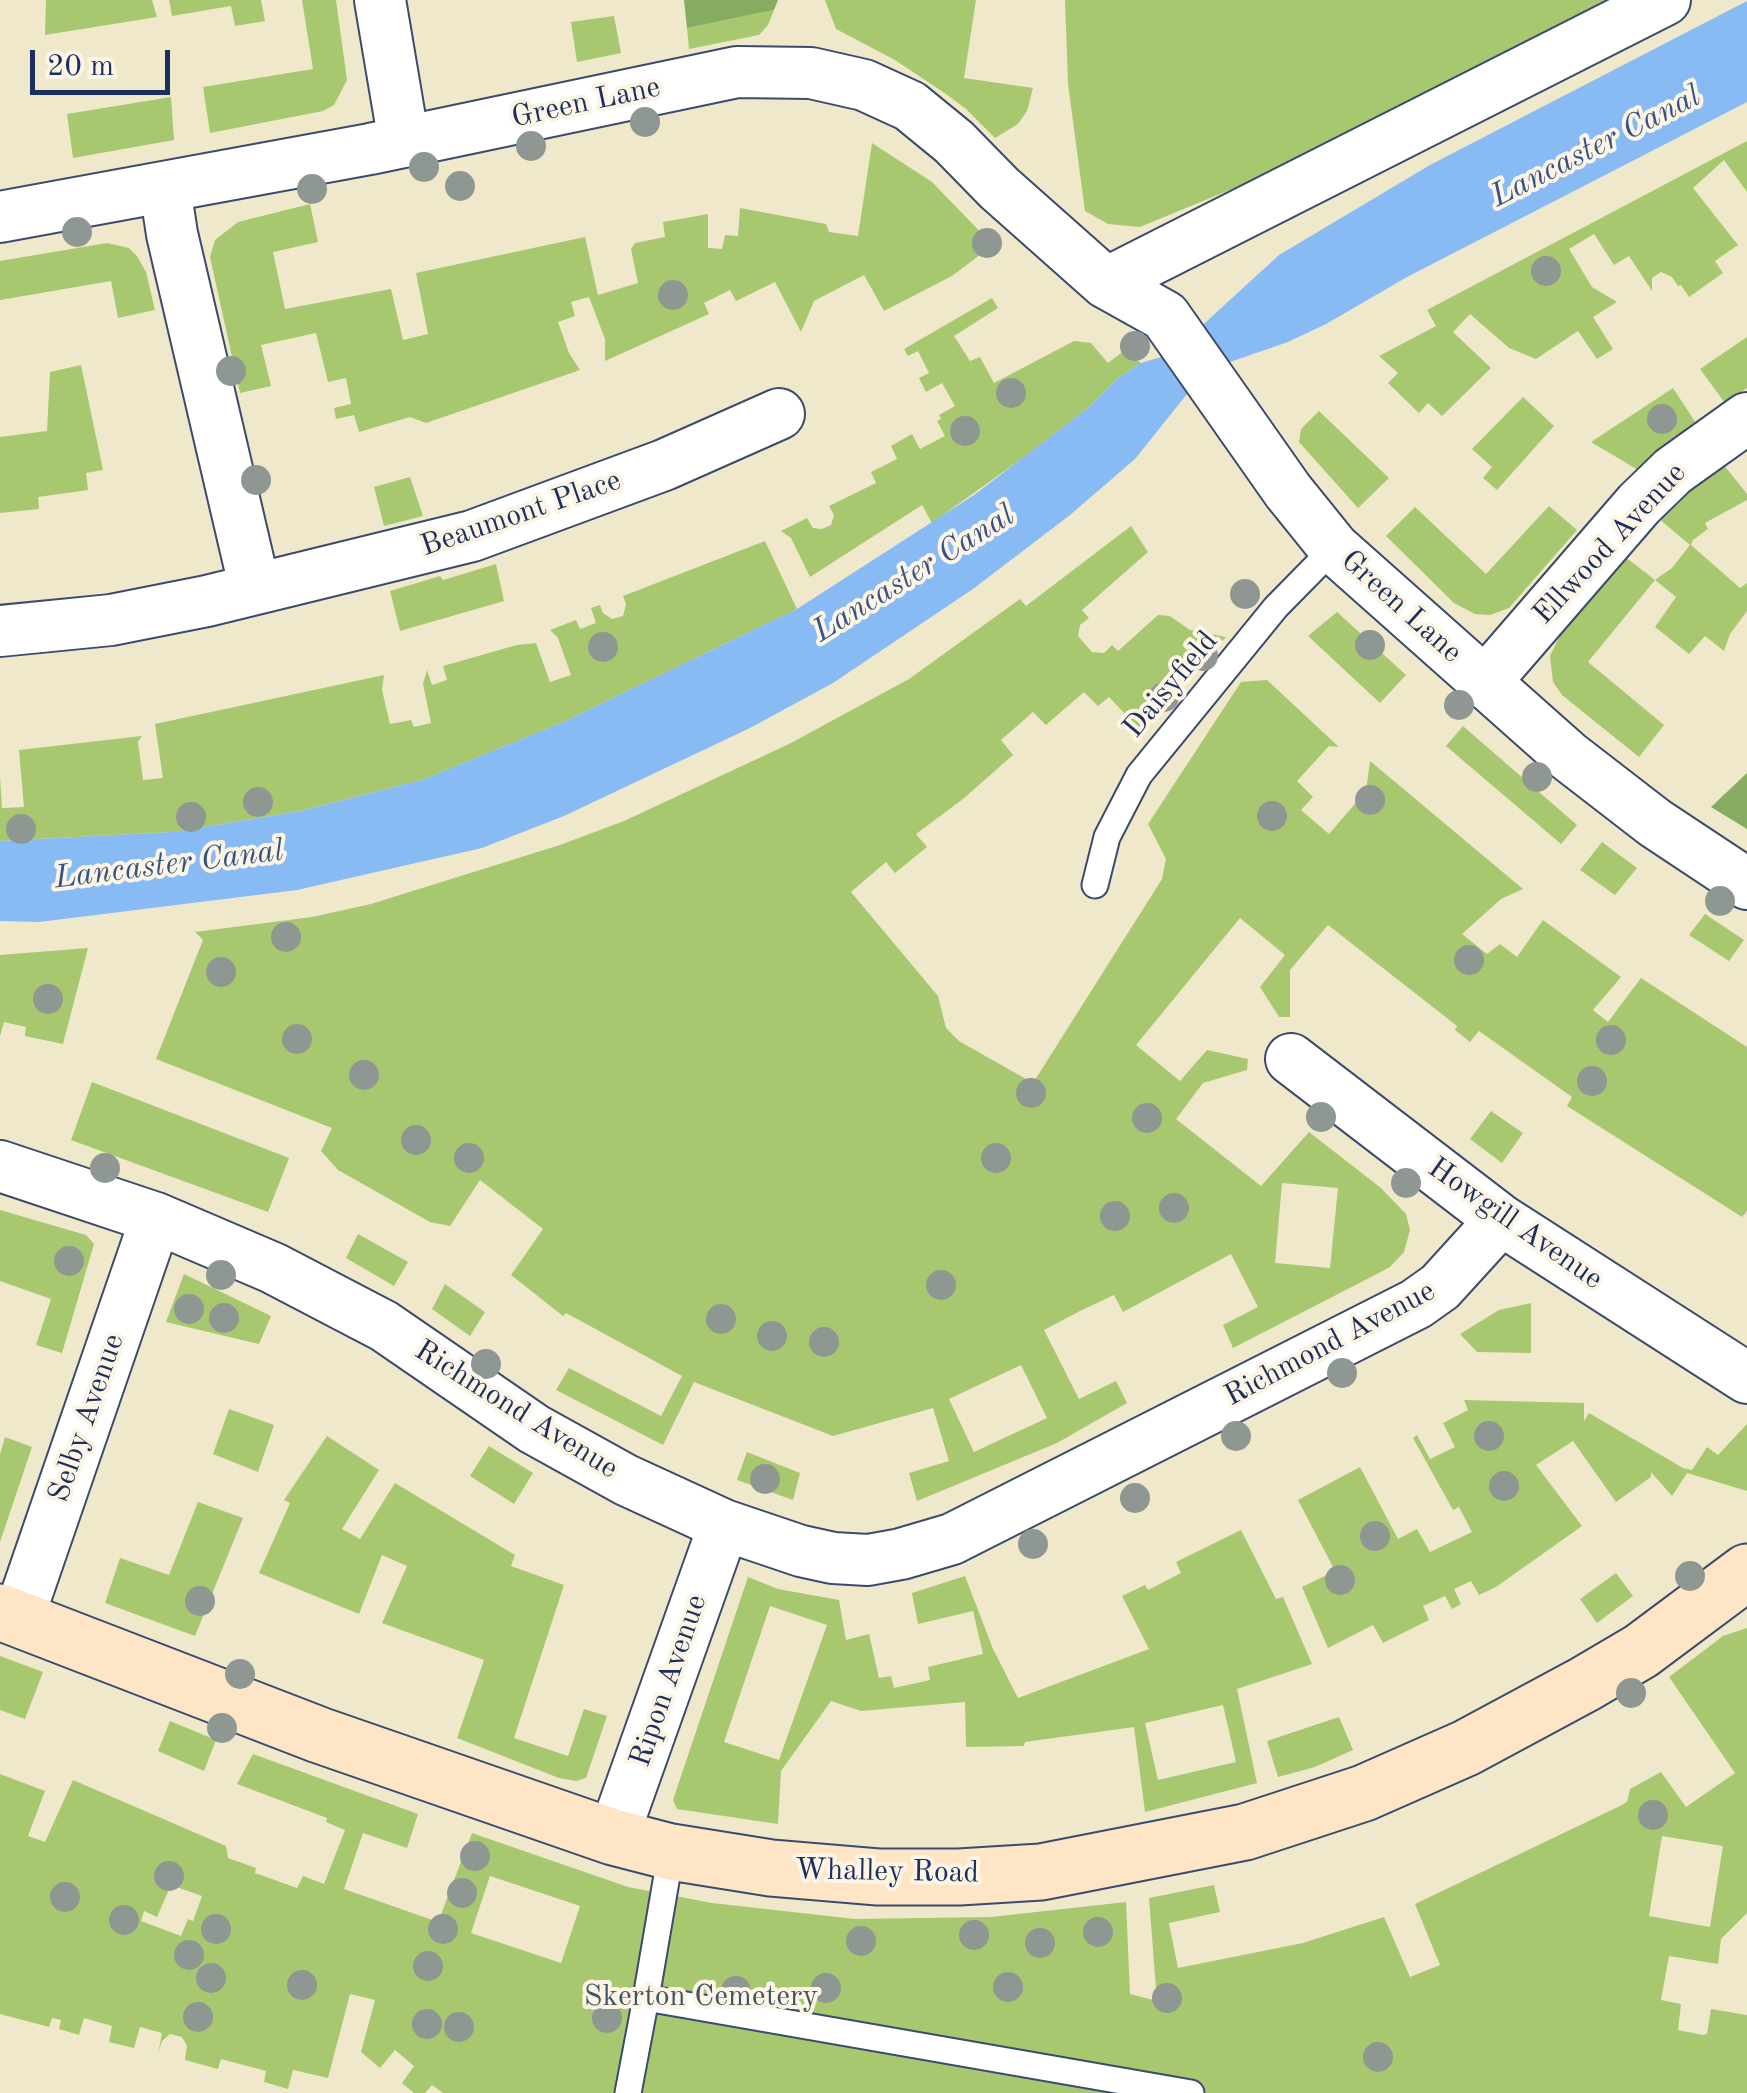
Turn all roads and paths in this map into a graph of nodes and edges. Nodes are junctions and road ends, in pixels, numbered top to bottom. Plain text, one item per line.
1 (380, 0) edge
2 (1665, 0) edge
3 (404, 142) junction
4 (165, 188) junction
5 (0, 217) edge
6 (1106, 283) junction
7 (780, 414) dead end
8 (1747, 418) edge
9 (1334, 548) junction
10 (255, 590) junction
11 (0, 631) edge
12 (1485, 682) junction
13 (1747, 884) edge
14 (1096, 885) dead end
15 (1292, 1059) dead end
16 (0, 1166) edge
17 (156, 1218) junction
18 (1501, 1220) junction
19 (1747, 1378) edge
20 (724, 1525) junction
21 (1747, 1572) edge
22 (9, 1615) edge
23 (612, 1837) junction
24 (671, 1852) junction
25 (646, 1998) junction
26 (628, 2093) edge
27 (1190, 2093) edge

1 - 3 street
2 - 6 street
3 - 4 street, Green Lane
3 - 6 street, Green Lane
4 - 5 street, Green Lane
4 - 10 street
6 - 9 street, Green Lane
7 - 10 street, Beaumont Place
8 - 12 street, Ellwood Avenue
9 - 12 street, Green Lane
9 - 14 lane, Daisyfield
10 - 11 street, Beaumont Place
12 - 13 street, Green Lane
15 - 18 street, Howgill Avenue
16 - 17 street, Richmond Avenue
17 - 20 street, Richmond Avenue
17 - 22 street, Selby Avenue
18 - 19 street, Howgill Avenue
18 - 20 street, Richmond Avenue
20 - 23 street, Ripon Avenue
21 - 24 street, Whalley Road
22 - 23 street, Whalley Road
23 - 24 street, Whalley Road
24 - 25 lane
25 - 26 lane
25 - 27 lane

